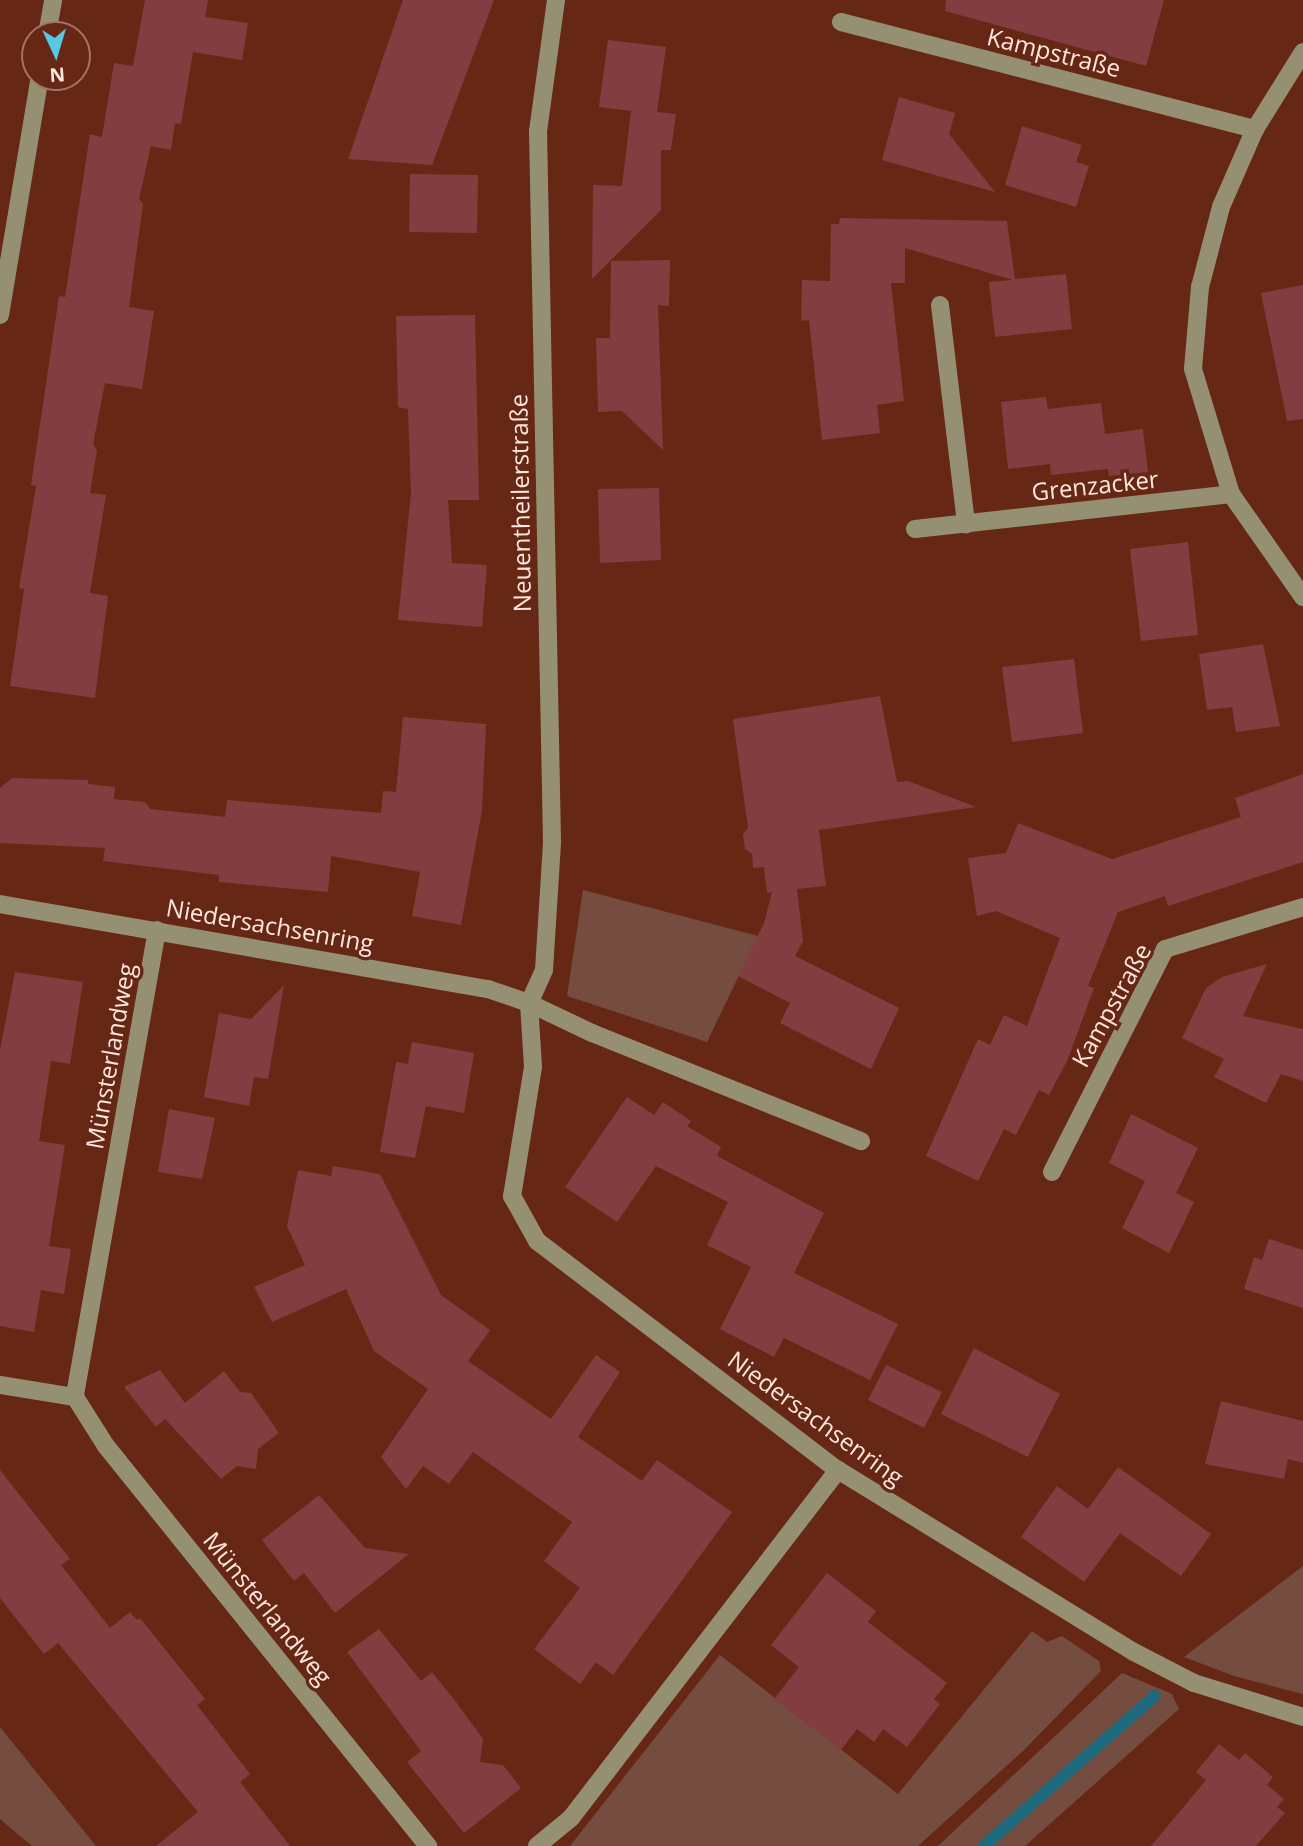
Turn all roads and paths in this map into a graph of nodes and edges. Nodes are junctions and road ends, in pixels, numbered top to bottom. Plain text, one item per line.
1 (53, 0) edge
2 (555, 0) edge
3 (49, 21) edge
4 (841, 22) dead end
5 (1303, 52) edge
6 (38, 91) edge
7 (1255, 129) junction
8 (940, 305) dead end
9 (0, 315) edge
10 (1231, 494) junction
11 (966, 524) junction
12 (915, 529) dead end
13 (1303, 597) edge
14 (0, 904) edge
15 (1303, 907) edge
16 (157, 930) junction
17 (529, 1003) junction
18 (861, 1141) dead end
19 (1052, 1172) dead end
20 (0, 1385) edge
21 (75, 1397) junction
22 (838, 1470) junction
23 (1303, 1717) edge
24 (428, 1846) edge
25 (537, 1846) edge

1 - 3 street
2 - 17 street, Neuentheilerstraße
4 - 7 street, Kampstraße
5 - 7 street
6 - 9 street
7 - 10 street
8 - 11 street
10 - 11 street, Grenzacker
10 - 13 street
11 - 12 street, Grenzacker
14 - 16 street, Niedersachsenring
15 - 19 street, Kampstraße
16 - 17 street, Niedersachsenring
16 - 21 street, Münsterlandweg
17 - 18 street, Niedersachsenring
17 - 22 street, Niedersachsenring
20 - 21 street
21 - 24 street, Münsterlandweg
22 - 23 street, Niedersachsenring
22 - 25 street

